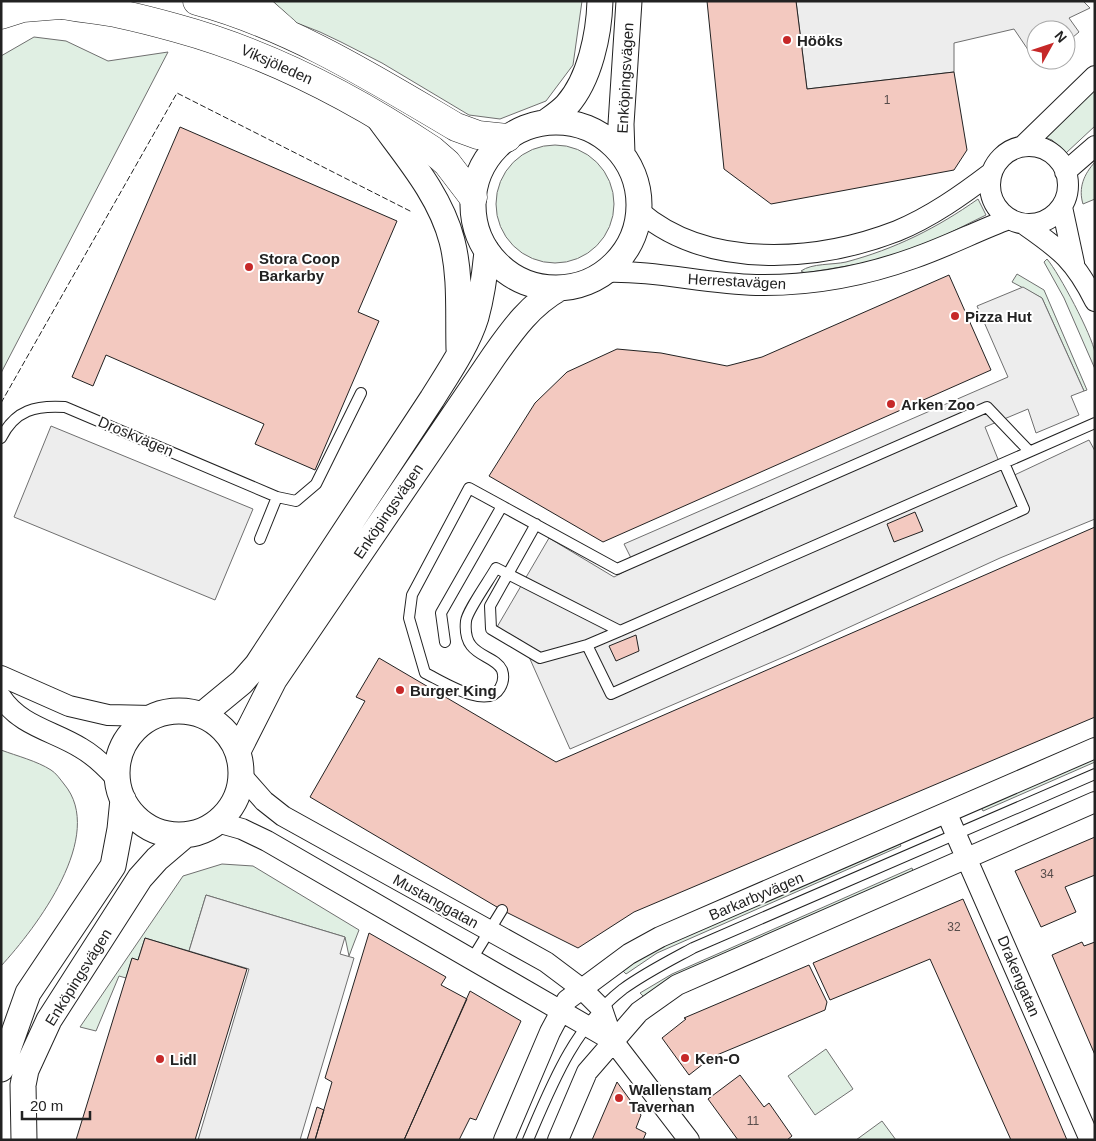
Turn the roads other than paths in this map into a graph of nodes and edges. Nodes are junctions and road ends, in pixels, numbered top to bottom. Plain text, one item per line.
1 (197, 1) edge
2 (252, 1) edge
3 (600, 1) edge
4 (629, 1) edge
5 (53, 3) edge
6 (1, 14) edge
7 (285, 31) junction
8 (1095, 76) edge
9 (377, 116) junction
10 (546, 122) junction
11 (507, 138) junction
12 (1024, 145) junction
13 (1095, 146) edge
14 (622, 154) junction
15 (1079, 163) edge
16 (991, 173) junction
17 (473, 197) junction
18 (1062, 206) junction
19 (639, 211) junction
20 (1017, 222) junction
21 (487, 251) junction
22 (1074, 263) junction
23 (604, 272) junction
24 (560, 288) junction
25 (1095, 302) edge
26 (459, 354) junction
27 (361, 392) dead end
28 (1095, 423) edge
29 (1, 438) edge
30 (1029, 451) junction
31 (1004, 462) junction
32 (277, 497) junction
33 (502, 506) junction
34 (536, 524) junction
35 (260, 539) dead end
36 (509, 573) junction
37 (620, 632) junction
38 (446, 642) dead end
39 (587, 645) junction
40 (1, 676) edge
41 (1, 697) edge
42 (202, 715) junction
43 (152, 716) junction
44 (1095, 748) edge
45 (240, 763) junction
46 (1095, 774) edge
47 (119, 788) junction
48 (1095, 802) edge
49 (946, 814) junction
50 (217, 822) junction
51 (957, 833) junction
52 (184, 836) junction
53 (967, 857) junction
54 (502, 910) dead end
55 (489, 930) junction
56 (472, 959) junction
57 (582, 989) junction
58 (602, 1009) junction
59 (561, 1011) junction
60 (586, 1027) junction
61 (613, 1041) junction
62 (8, 1067) edge
63 (24, 1140) edge
64 (504, 1140) edge
65 (528, 1140) edge
66 (558, 1140) edge
67 (689, 1140) edge
68 (1090, 1140) edge

1 - 7 main road, Viksjöleden
2 - 7 main road
3 - 10 street, Enköpingsvägen
4 - 14 street, Enköpingsvägen
5 - 6 main road, Viksjöleden
5 - 9 main road, Viksjöleden
7 - 11 main road, Viksjöleden
8 - 12 street, Herrestavägen
9 - 17 main road, Viksjöleden
9 - 26 street
10 - 11 street
10 - 14 street
11 - 17 street
12 - 15 street
12 - 16 street, Herrestavägen
13 - 15 street
14 - 19 street
15 - 18 street
16 - 19 street, Herrestavägen
16 - 20 street
17 - 21 street
18 - 20 street, Herrestavägen
18 - 22 street
19 - 23 street
20 - 22 street
20 - 23 street, Herrestavägen
21 - 24 street
21 - 26 street, Enköpingsvägen
22 - 25 street
23 - 24 street
24 - 45 street, Enköpingsvägen
26 - 42 street, Enköpingsvägen
27 - 32 lane
28 - 30 lane
29 - 32 lane, Droskvägen
30 - 31 lane
30 - 34 lane
31 - 37 lane
31 - 39 lane
32 - 35 lane
33 - 34 lane
33 - 36 lane
33 - 38 lane
34 - 36 lane
36 - 37 lane
36 - 39 lane
37 - 39 lane
40 - 43 street
41 - 47 street
42 - 43 street
42 - 45 street
43 - 47 street
44 - 49 street, Barkarbyvägen
45 - 50 street
45 - 55 street, Mustanggatan
46 - 51 lane, Barkarbyvägen
47 - 52 street
47 - 62 street, Enköpingsvägen
48 - 53 street
49 - 51 street, Drakengatan
49 - 57 street, Barkarbyvägen
50 - 52 street
50 - 56 street, Mustanggatan
51 - 53 street, Drakengatan
51 - 58 lane, Barkarbyvägen
52 - 62 street, Enköpingsvägen
53 - 61 street
53 - 68 street, Drakengatan
54 - 55 lane
55 - 56 lane
55 - 57 street, Mustanggatan
56 - 59 street, Mustanggatan
57 - 58 street, Mustanggatan
57 - 59 street, Barkarbyvägen
58 - 60 lane, Barkarbyvägen
58 - 61 street, Mustanggatan
59 - 60 street, Mustanggatan
59 - 64 street, Barkarbyvägen
60 - 61 street, Mustanggatan
60 - 65 lane, Barkarbyvägen
61 - 66 street
61 - 67 street, Mustanggatan
62 - 63 street, Enköpingsvägen

